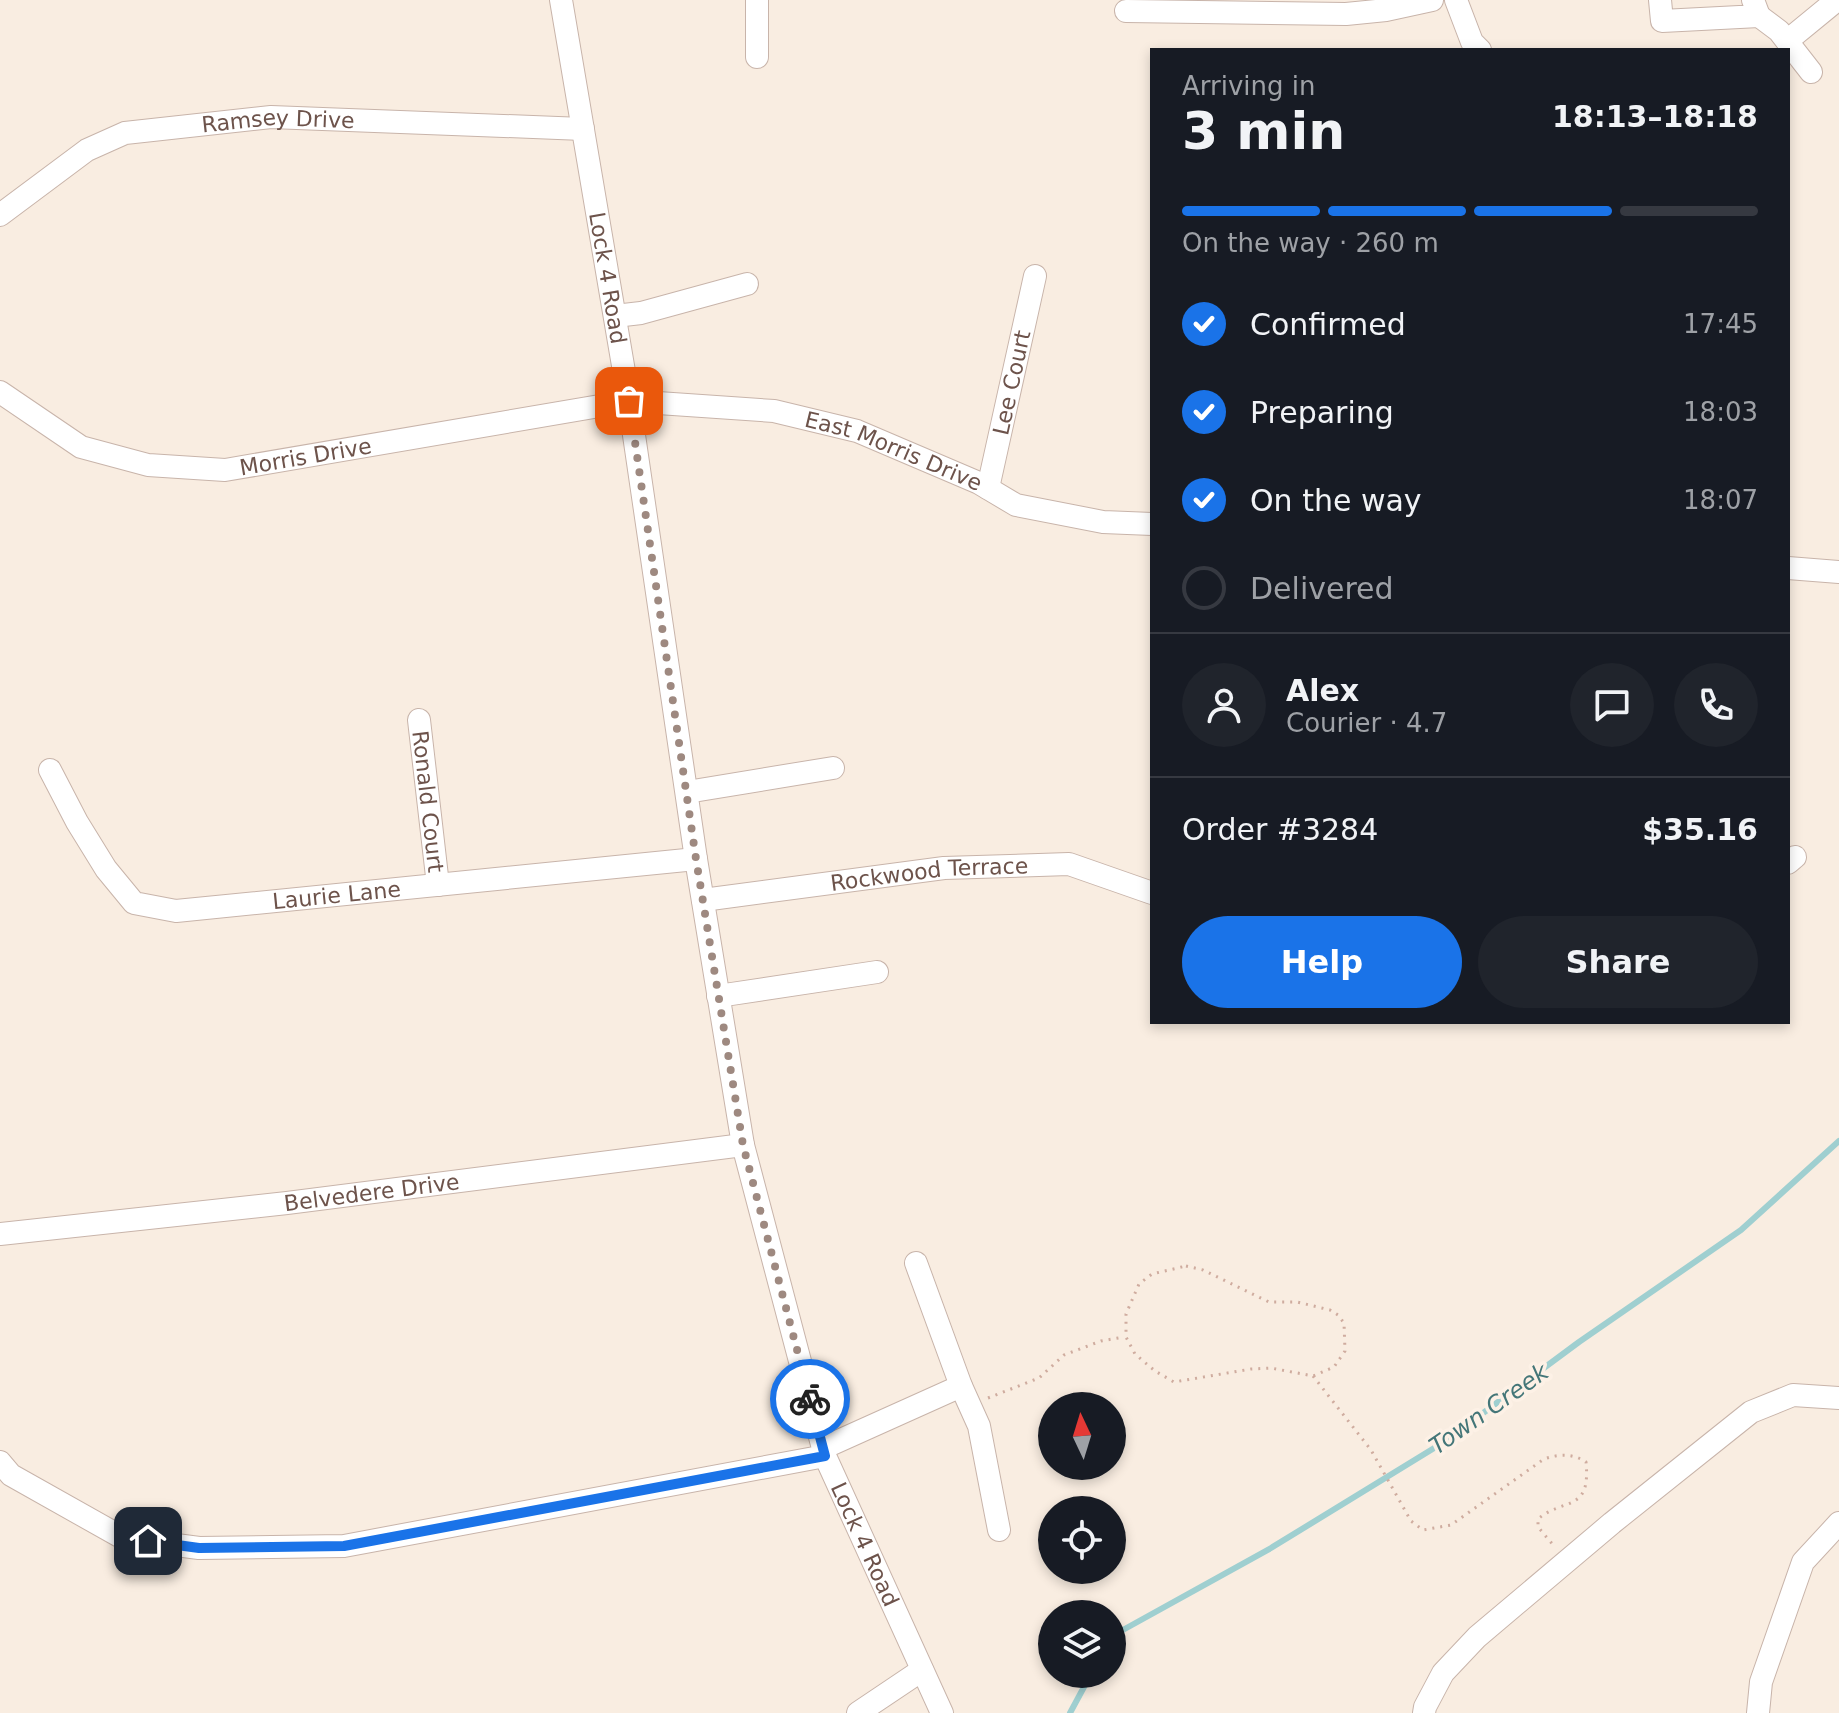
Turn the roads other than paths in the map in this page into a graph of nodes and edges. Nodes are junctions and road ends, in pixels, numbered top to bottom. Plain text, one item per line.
1 (561, 0) edge
2 (757, 0) edge
3 (1432, 0) edge
4 (1456, 0) edge
5 (1660, 0) edge
6 (1837, 0) edge
7 (1756, 8) edge
8 (1126, 11) dead end
9 (1787, 41) junction
10 (1478, 48) edge
11 (757, 57) dead end
12 (1811, 72) dead end
13 (583, 129) junction
14 (0, 215) edge
15 (1035, 276) dead end
16 (747, 284) dead end
17 (615, 316) junction
18 (0, 392) edge
19 (629, 401) junction
20 (988, 488) junction
21 (1150, 524) edge
22 (1790, 568) edge
23 (1839, 572) edge
24 (419, 720) dead end
25 (833, 768) dead end
26 (50, 770) dead end
27 (687, 792) junction
28 (696, 859) junction
29 (438, 885) junction
30 (1150, 892) edge
31 (703, 900) junction
32 (877, 972) dead end
33 (718, 996) junction
34 (743, 1145) junction
35 (0, 1234) edge
36 (916, 1263) dead end
37 (965, 1395) junction
38 (1839, 1398) edge
39 (824, 1452) junction
40 (0, 1462) edge
41 (1839, 1523) edge
42 (999, 1530) dead end
43 (922, 1670) junction
44 (858, 1713) edge
45 (942, 1713) edge
46 (1424, 1713) edge
47 (1758, 1713) edge

1 - 13 street, Lock 4 Road
2 - 11 street
3 - 8 street
4 - 10 street
5 - 7 street
6 - 9 street
7 - 9 street
9 - 12 street
13 - 14 street, Ramsey Drive
13 - 17 street, Lock 4 Road
15 - 20 street, Lee Court
16 - 17 street
17 - 19 street, Lock 4 Road
18 - 19 street, Morris Drive
19 - 20 street, East Morris Drive
19 - 27 street, Lock 4 Road
20 - 21 street, East Morris Drive
22 - 23 street
24 - 29 street, Ronald Court
25 - 27 street
26 - 29 street, Laurie Lane
27 - 28 street, Lock 4 Road
28 - 29 street, Laurie Lane
28 - 31 street, Lock 4 Road
30 - 31 street, Rockwood Terrace
31 - 33 street, Lock 4 Road
32 - 33 street
33 - 34 street, Lock 4 Road
34 - 35 street, Belvedere Drive
34 - 39 street, Lock 4 Road
36 - 37 street
37 - 39 street
37 - 42 street
38 - 46 street
39 - 40 street
39 - 43 street, Lock 4 Road
41 - 47 street
43 - 44 street
43 - 45 street, Lock 4 Road

